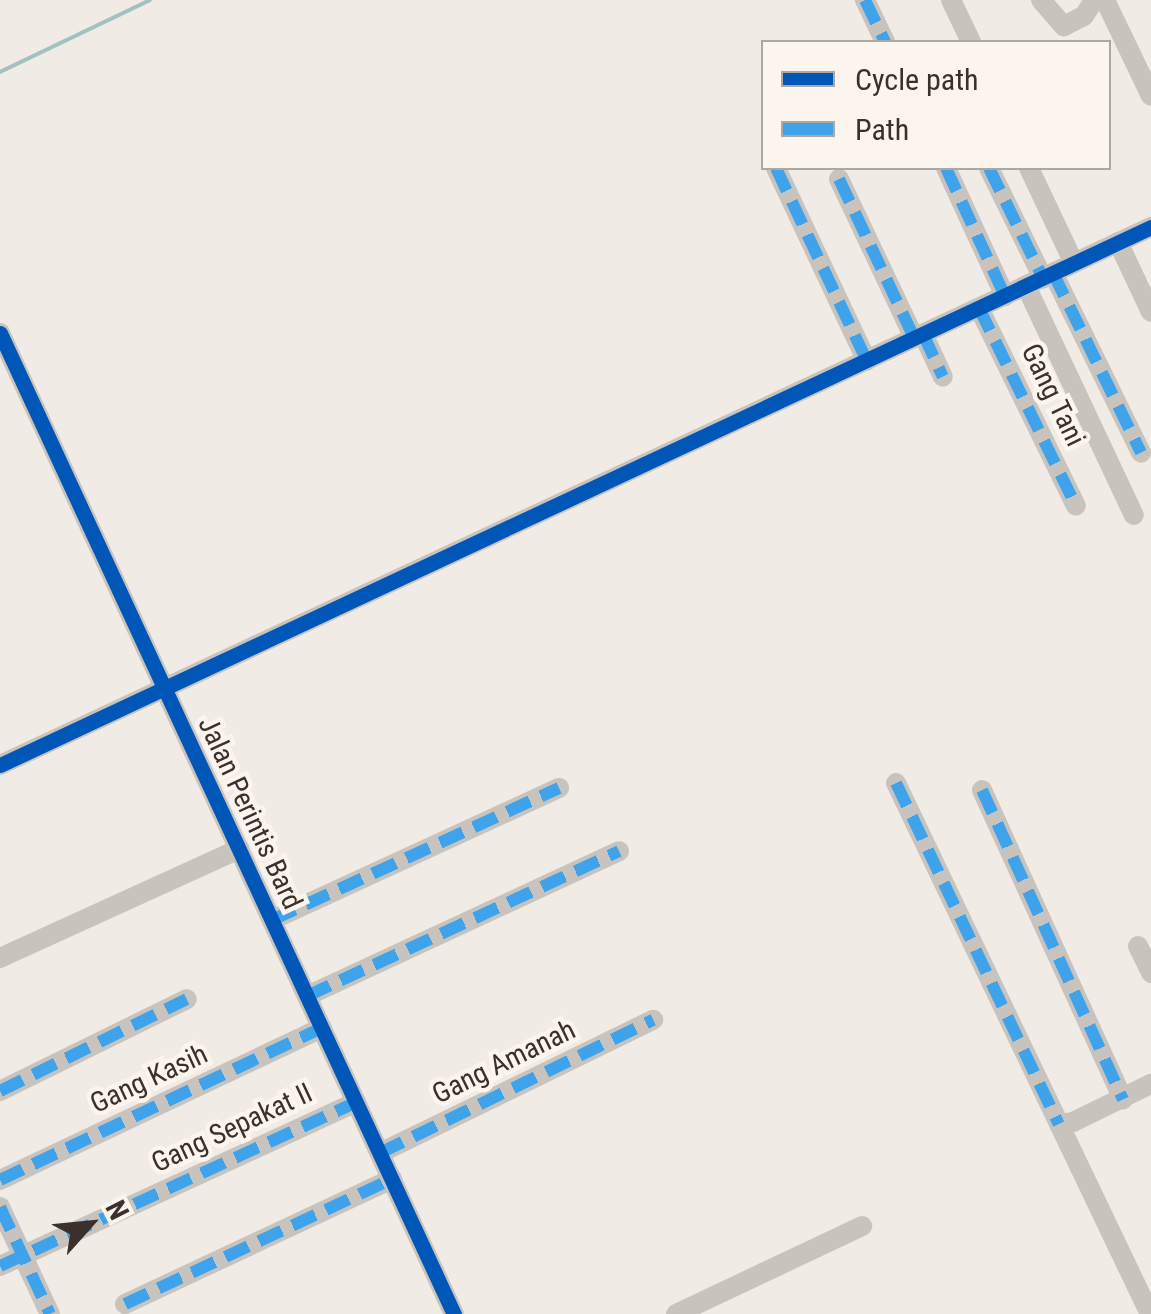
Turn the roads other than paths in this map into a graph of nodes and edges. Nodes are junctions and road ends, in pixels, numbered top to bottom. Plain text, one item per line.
1 (864, 0) edge
2 (952, 0) edge
3 (1042, 0) edge
4 (1094, 0) edge
5 (1105, 0) edge
6 (884, 40) edge
7 (970, 40) edge
8 (1151, 96) edge
9 (777, 170) edge
10 (947, 170) edge
11 (989, 170) edge
12 (1030, 170) edge
13 (840, 179) dead end
14 (1151, 227) edge
15 (1118, 242) junction
16 (1074, 263) junction
17 (1041, 279) junction
18 (1005, 296) junction
19 (980, 308) junction
20 (1151, 312) edge
21 (0, 333) edge
22 (918, 336) junction
23 (866, 361) junction
24 (942, 376) dead end
25 (1141, 453) dead end
26 (1076, 506) dead end
27 (1134, 515) dead end
28 (166, 690) junction
29 (0, 765) edge
30 (896, 783) dead end
31 (559, 788) dead end
32 (982, 790) dead end
33 (239, 849) junction
34 (619, 851) dead end
35 (272, 920) junction
36 (1138, 946) dead end
37 (0, 958) edge
38 (1151, 972) edge
39 (307, 996) junction
40 (187, 999) dead end
41 (653, 1020) dead end
42 (322, 1028) junction
43 (1151, 1084) edge
44 (0, 1091) edge
45 (1124, 1098) junction
46 (356, 1102) junction
47 (1059, 1124) junction
48 (380, 1153) junction
49 (392, 1179) junction
50 (0, 1180) edge
51 (0, 1206) edge
52 (862, 1226) dead end
53 (23, 1255) junction
54 (0, 1266) edge
55 (125, 1304) dead end
56 (50, 1314) edge
57 (454, 1314) edge
58 (676, 1314) edge
59 (1150, 1314) edge

1 - 6 street
2 - 7 street
3 - 4 street
5 - 8 street
9 - 23 street
10 - 18 street
11 - 17 street
12 - 16 street
13 - 22 street
14 - 15 street
15 - 16 street
15 - 20 street
16 - 17 street
17 - 18 street
17 - 25 street
17 - 27 street
18 - 19 street
19 - 22 street
19 - 26 street, Gang Tani
21 - 28 street, Jalan Perintis Bard
22 - 23 street
22 - 24 street
23 - 28 street
28 - 29 street
28 - 33 street, Jalan Perintis Bard
30 - 47 street
31 - 35 street
32 - 45 street
33 - 35 street, Jalan Perintis Bard
33 - 37 street
34 - 39 street
35 - 39 street, Jalan Perintis Bard
36 - 38 street
39 - 42 street, Jalan Perintis Bard
40 - 44 street
41 - 48 street, Gang Amanah
42 - 46 street, Jalan Perintis Bard
42 - 50 street, Gang Kasih
43 - 45 street
45 - 47 street
46 - 48 street, Jalan Perintis Bard
46 - 53 street, Gang Sepakat II
47 - 59 street
48 - 49 street, Jalan Perintis Bard
49 - 55 street
49 - 57 street, Jalan Perintis Bard
51 - 53 street
52 - 58 street
53 - 54 street, Gang Sepakat II
53 - 56 street

